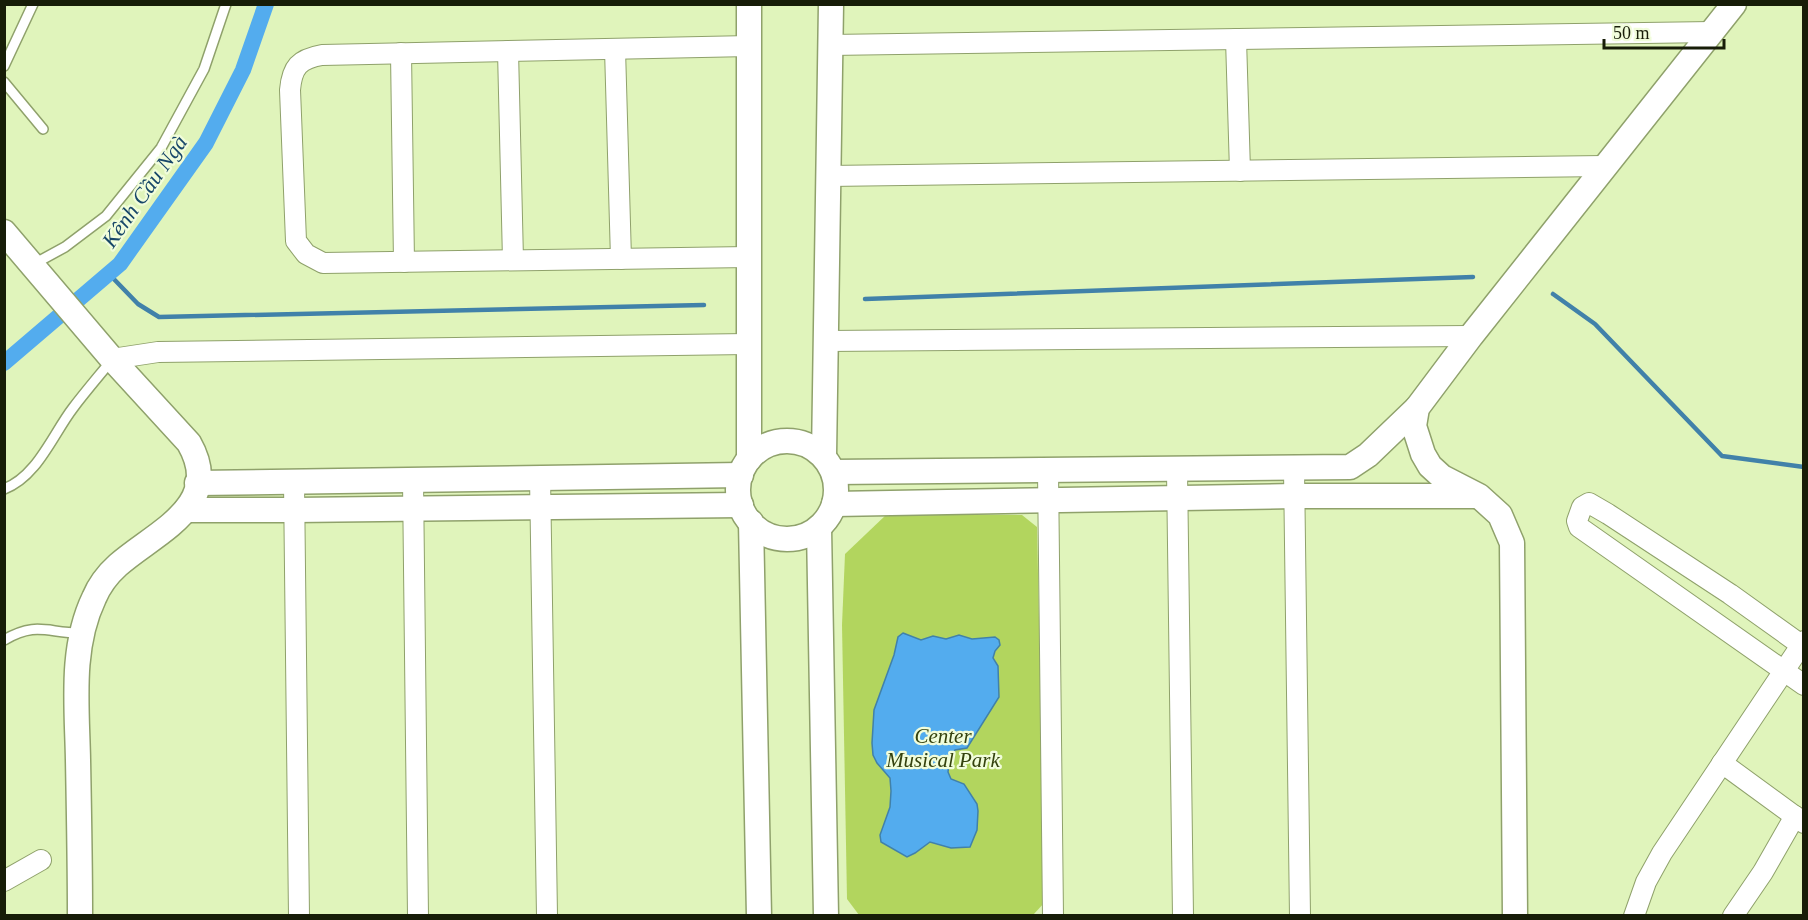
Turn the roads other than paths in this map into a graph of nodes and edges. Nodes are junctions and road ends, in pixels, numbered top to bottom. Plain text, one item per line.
1 (33, 4) edge
2 (226, 4) edge
3 (749, 4) edge
4 (831, 4) edge
5 (1734, 4) edge
6 (1712, 32) junction
7 (1236, 39) junction
8 (830, 45) junction
9 (750, 46) junction
10 (615, 49) junction
11 (508, 51) junction
12 (401, 53) junction
13 (4, 66) edge
14 (4, 82) edge
15 (43, 129) dead end
16 (1605, 166) junction
17 (1240, 171) junction
18 (828, 176) junction
19 (4, 232) edge
20 (749, 257) junction
21 (621, 259) junction
22 (513, 260) junction
23 (404, 262) junction
24 (32, 265) junction
25 (1471, 336) junction
26 (826, 341) junction
27 (748, 344) junction
28 (106, 351) junction
29 (1416, 408) junction
30 (829, 464) junction
31 (745, 467) junction
32 (1294, 469) junction
33 (1177, 470) junction
34 (1048, 471) junction
35 (540, 477) junction
36 (413, 480) junction
37 (294, 482) junction
38 (197, 483) junction
39 (4, 489) edge
40 (1294, 496) junction
41 (1479, 496) junction
42 (1178, 498) junction
43 (1048, 500) junction
44 (834, 504) junction
45 (541, 506) junction
46 (414, 508) junction
47 (186, 510) junction
48 (295, 510) junction
49 (746, 514) junction
50 (819, 528) junction
51 (81, 633) junction
52 (4, 640) edge
53 (1803, 645) edge
54 (1783, 670) junction
55 (1803, 685) edge
56 (1722, 763) junction
57 (1799, 819) edge
58 (41, 860) dead end
59 (4, 880) edge
60 (81, 915) edge
61 (299, 915) edge
62 (418, 915) edge
63 (547, 915) edge
64 (759, 915) edge
65 (826, 915) edge
66 (1053, 915) edge
67 (1183, 915) edge
68 (1300, 915) edge
69 (1515, 915) edge
70 (1634, 915) edge
71 (1733, 915) edge

1 - 13 lane
2 - 24 lane
3 - 9 street
4 - 8 street
5 - 6 street
6 - 7 street
6 - 16 street
7 - 8 street
7 - 17 street
8 - 18 street
9 - 10 street
9 - 20 street
10 - 11 street
10 - 21 street
11 - 12 street
11 - 22 street
12 - 23 street
12 - 23 street
14 - 15 lane
16 - 17 street
16 - 25 street
17 - 18 street
18 - 26 street
19 - 24 street
20 - 21 street
20 - 27 street
21 - 22 street
22 - 23 street
24 - 28 street
25 - 26 street
25 - 29 street
26 - 30 street
27 - 28 street
27 - 31 street
28 - 38 street
28 - 39 lane
29 - 32 street
29 - 41 street
30 - 31 street
30 - 34 street
30 - 44 street
31 - 35 street
31 - 49 street
32 - 33 street
32 - 40 street
33 - 34 street
33 - 42 street
34 - 43 street
35 - 36 street
35 - 45 street
36 - 37 street
36 - 46 street
37 - 38 street
37 - 48 street
38 - 47 street
40 - 41 street
40 - 42 street
40 - 68 street
41 - 69 street
42 - 43 street
42 - 67 street
43 - 44 street
43 - 66 street
44 - 50 street
45 - 46 street
45 - 49 street
45 - 63 street
46 - 48 street
46 - 62 street
47 - 48 street
47 - 51 street
48 - 61 street
49 - 50 street
49 - 64 street
50 - 65 street
51 - 52 lane
51 - 60 street
53 - 54 street
53 - 54 street
54 - 55 street
54 - 56 street
56 - 57 street
56 - 70 street
57 - 71 street
58 - 59 street

